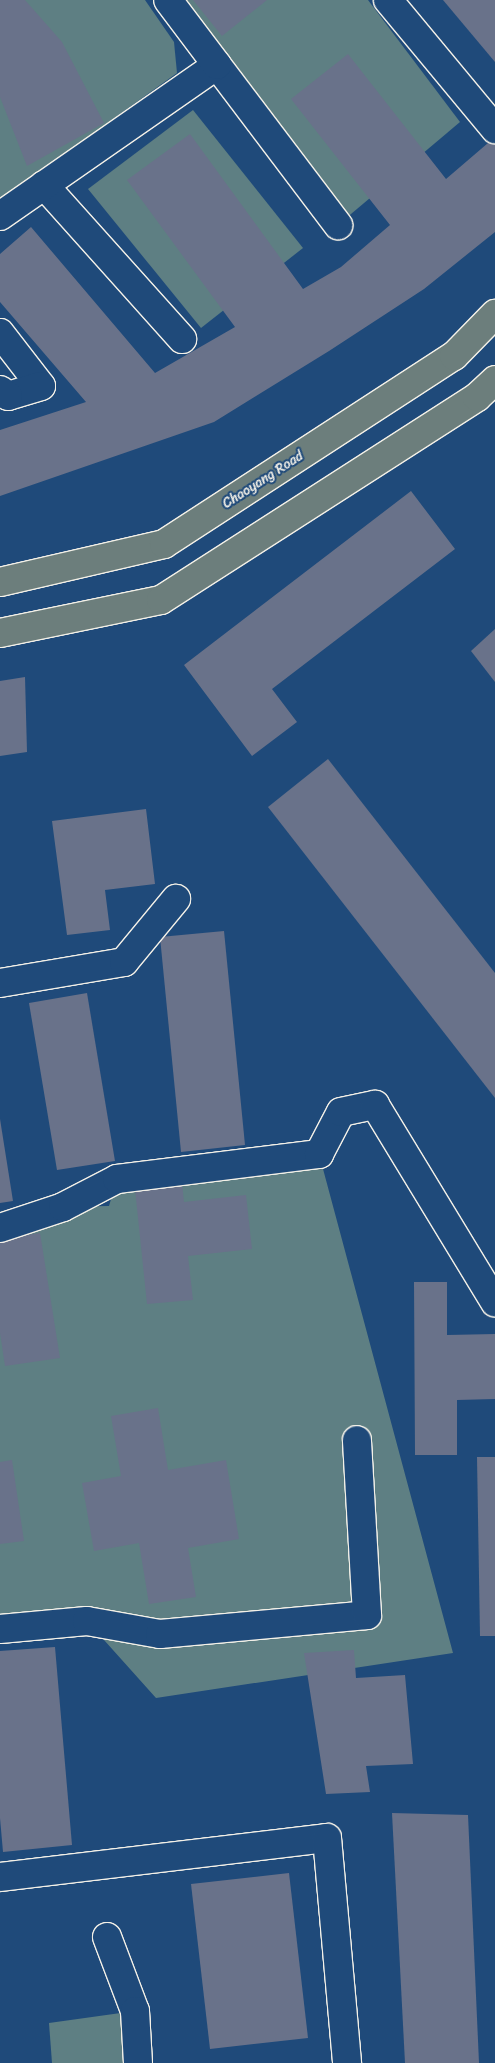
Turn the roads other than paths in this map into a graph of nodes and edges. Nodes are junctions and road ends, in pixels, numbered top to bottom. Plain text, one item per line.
1 (168, 0) edge
2 (388, 0) edge
3 (217, 65) junction
4 (495, 129) edge
5 (44, 185) junction
6 (0, 216) edge
7 (338, 225) dead end
8 (495, 314) edge
9 (0, 333) edge
10 (182, 339) dead end
11 (495, 380) edge
12 (0, 390) edge
13 (0, 582) edge
14 (0, 633) edge
15 (176, 899) dead end
16 (0, 983) edge
17 (0, 1228) edge
18 (495, 1302) edge
19 (357, 1440) dead end
20 (0, 1629) edge
21 (0, 1876) edge
22 (108, 1937) dead end
23 (138, 2063) edge
24 (347, 2063) edge

1 - 3 lane
2 - 4 lane
3 - 5 lane
3 - 7 lane
5 - 6 lane
5 - 10 lane
8 - 13 main road, Chaoyang Road
9 - 12 lane
11 - 14 main road
15 - 16 lane
17 - 18 lane
19 - 20 lane
21 - 24 lane
22 - 23 lane

